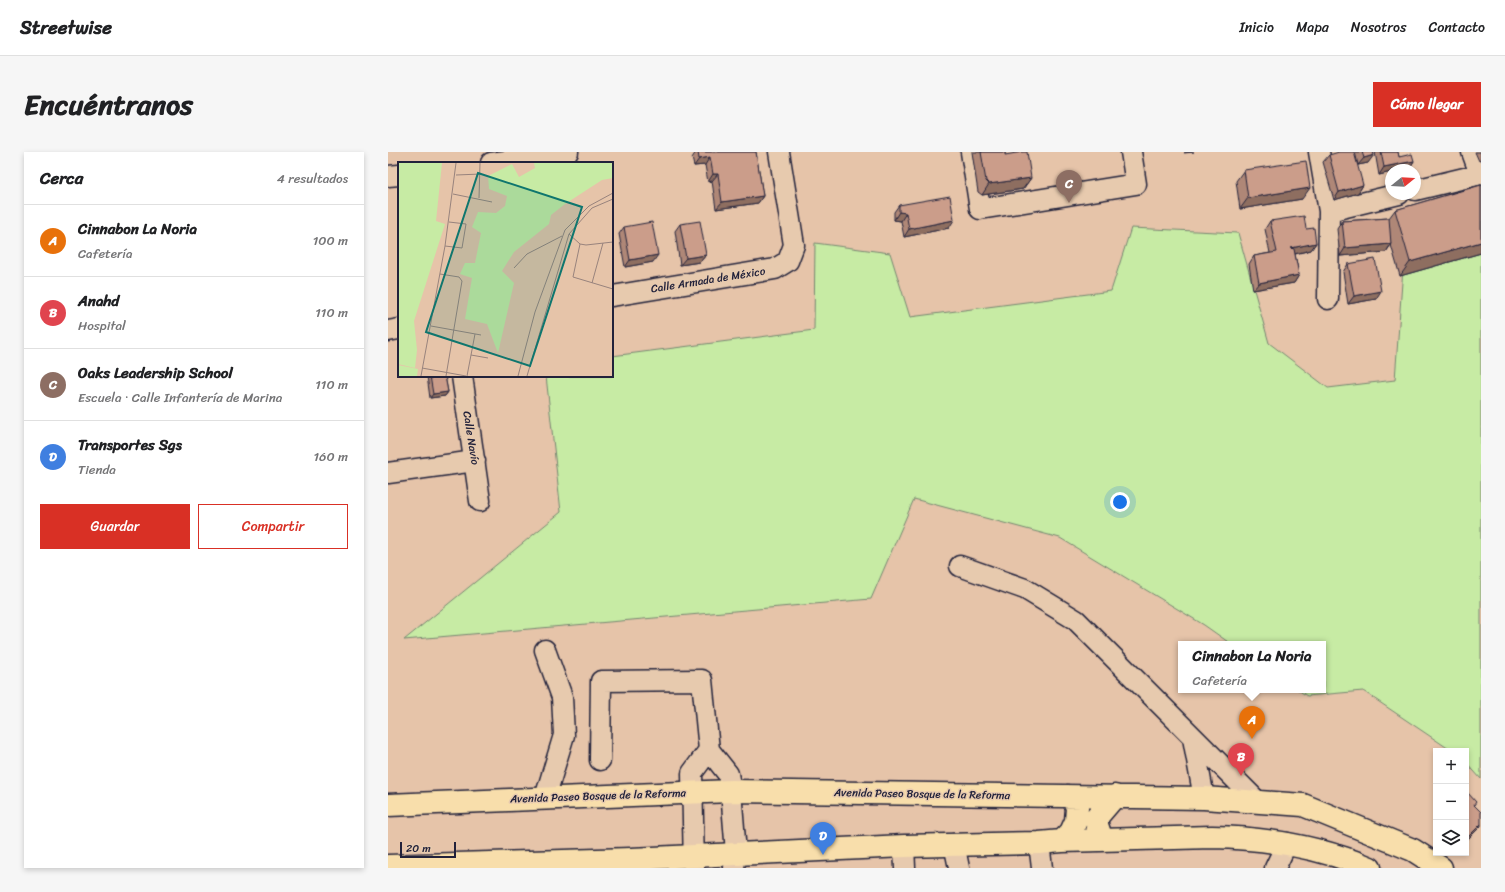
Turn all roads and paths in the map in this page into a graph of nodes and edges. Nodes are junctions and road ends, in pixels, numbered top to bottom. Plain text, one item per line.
1 (568, 152) edge
2 (779, 152) edge
3 (971, 152) edge
4 (1131, 152) edge
5 (1319, 152) edge
6 (1472, 152) edge
7 (498, 162) edge
8 (1481, 174) edge
9 (398, 175) edge
10 (388, 176) edge
11 (1421, 189) edge
12 (1385, 197) edge
13 (1329, 211) junction
14 (613, 296) edge
15 (1328, 300) dead end
16 (398, 329) edge
17 (388, 331) edge
18 (462, 377) edge
19 (475, 461) junction
20 (388, 473) edge
21 (480, 501) dead end
22 (960, 566) dead end
23 (545, 650) dead end
24 (1193, 738) junction
25 (709, 750) junction
26 (600, 760) dead end
27 (731, 791) junction
28 (692, 792) junction
29 (1068, 796) junction
30 (1115, 796) junction
31 (545, 798) junction
32 (1204, 798) junction
33 (1258, 802) junction
34 (388, 805) edge
35 (1102, 840) junction
36 (1062, 841) junction
37 (1038, 843) junction
38 (1287, 843) junction
39 (954, 844) junction
40 (904, 846) junction
41 (735, 861) edge
42 (695, 862) edge
43 (388, 866) edge
44 (905, 868) edge
45 (959, 868) edge
46 (1042, 868) edge
47 (1275, 868) edge
48 (1370, 868) edge
49 (1441, 868) edge

1 - 7 street
2 - 14 street, Calle Armada de México
3 - 4 street
5 - 13 street
6 - 8 street
8 - 11 street
9 - 10 street
12 - 13 street
13 - 15 street
16 - 17 street
18 - 19 street, Calle Navío
19 - 20 street
19 - 21 street, Calle Navío
22 - 24 street
23 - 31 street
24 - 32 street
24 - 33 street
25 - 26 street
25 - 27 street
25 - 28 street
27 - 28 main road, Avenida Paseo Bosque de la Reforma
27 - 29 main road, Avenida Paseo Bosque de la Reforma
27 - 41 street
28 - 31 main road, Avenida Paseo Bosque de la Reforma
28 - 42 street
29 - 30 main road, Avenida Paseo Bosque de la Reforma
29 - 36 main road
30 - 32 main road, Avenida Paseo Bosque de la Reforma
30 - 35 main road
31 - 34 main road, Avenida Paseo Bosque de la Reforma
32 - 33 main road, Avenida Paseo Bosque de la Reforma
33 - 49 main road, Avenida Paseo Bosque de la Reforma
35 - 36 main road
35 - 38 main road
36 - 37 main road
37 - 39 main road
37 - 46 street
38 - 47 street
38 - 48 main road
39 - 40 main road
39 - 45 street
40 - 41 main road
40 - 44 street
41 - 42 main road
42 - 43 main road

